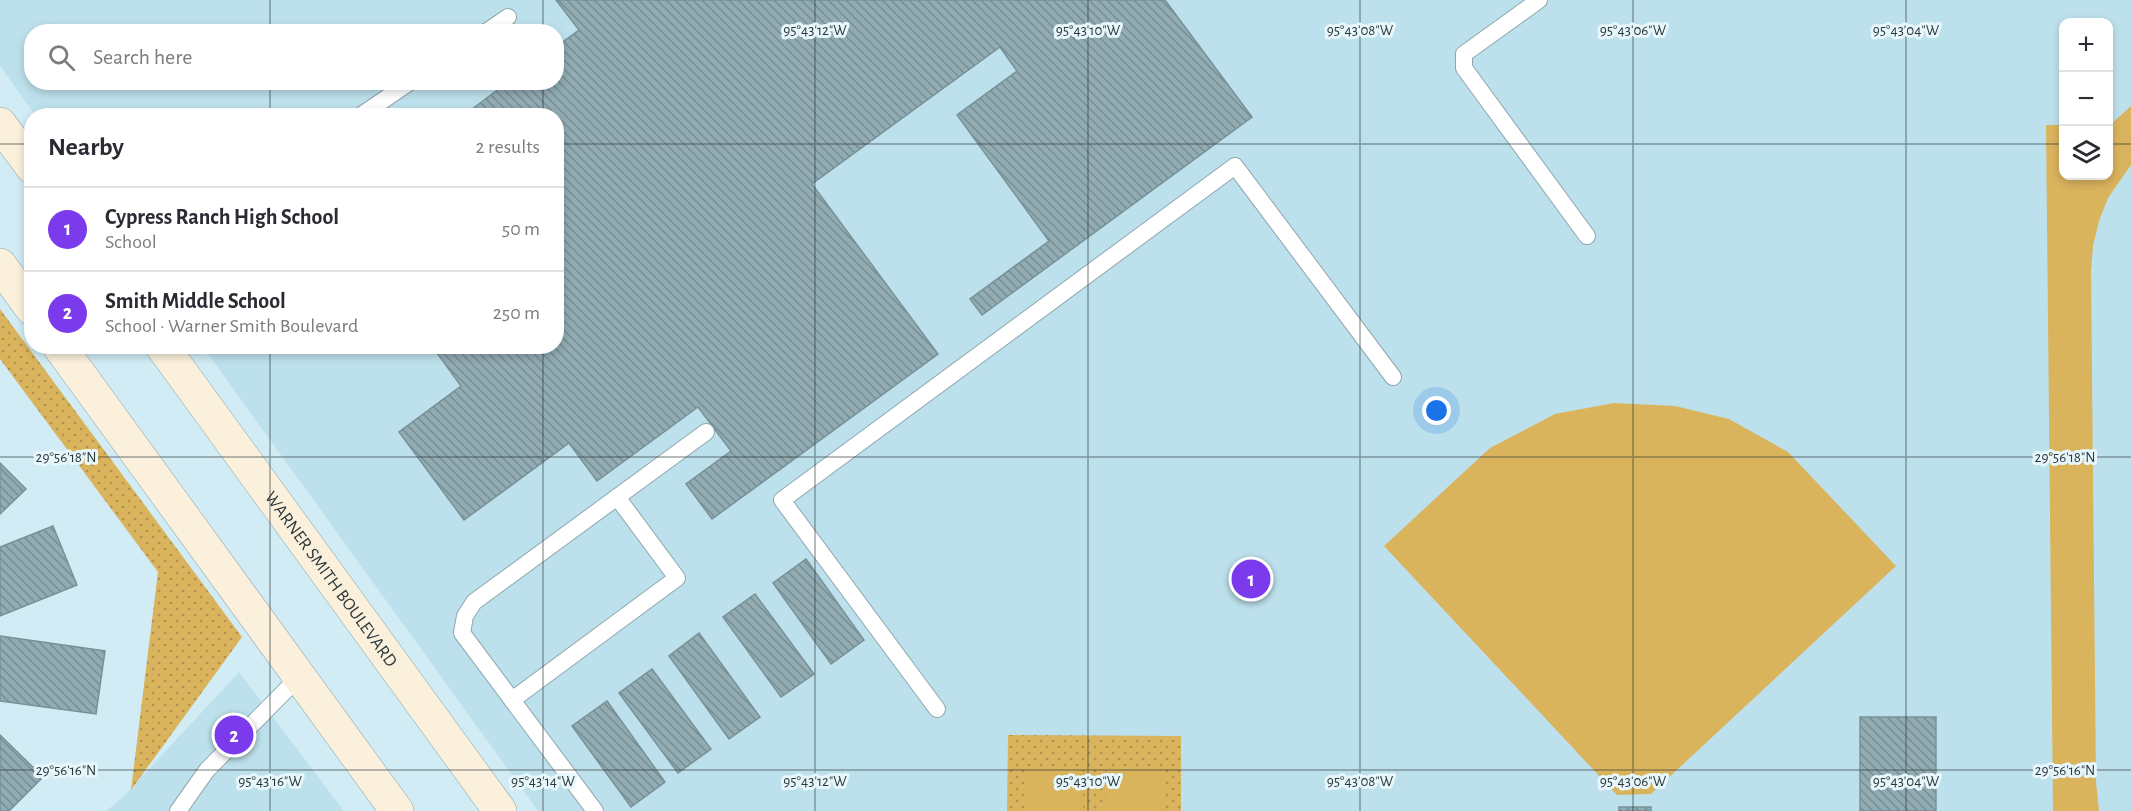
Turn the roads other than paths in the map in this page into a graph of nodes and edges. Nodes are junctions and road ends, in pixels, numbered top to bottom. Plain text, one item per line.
1 (1539, 0) edge
2 (508, 17) dead end
3 (498, 24) edge
4 (398, 90) edge
5 (372, 108) edge
6 (0, 124) edge
7 (24, 156) edge
8 (1587, 236) dead end
9 (0, 265) edge
10 (24, 298) edge
11 (65, 354) edge
12 (168, 354) edge
13 (1393, 377) dead end
14 (706, 432) dead end
15 (617, 497) junction
16 (299, 677) junction
17 (512, 700) junction
18 (937, 709) dead end
19 (178, 811) edge
20 (397, 811) edge
21 (501, 811) edge
22 (595, 811) edge

1 - 8 lane
2 - 3 lane
4 - 5 lane
6 - 7 street
9 - 10 street
11 - 16 street
12 - 21 street, WARNER SMITH BOULEVARD
13 - 18 lane
14 - 15 lane
15 - 17 lane
15 - 17 lane
16 - 19 lane
16 - 20 street
17 - 22 lane

